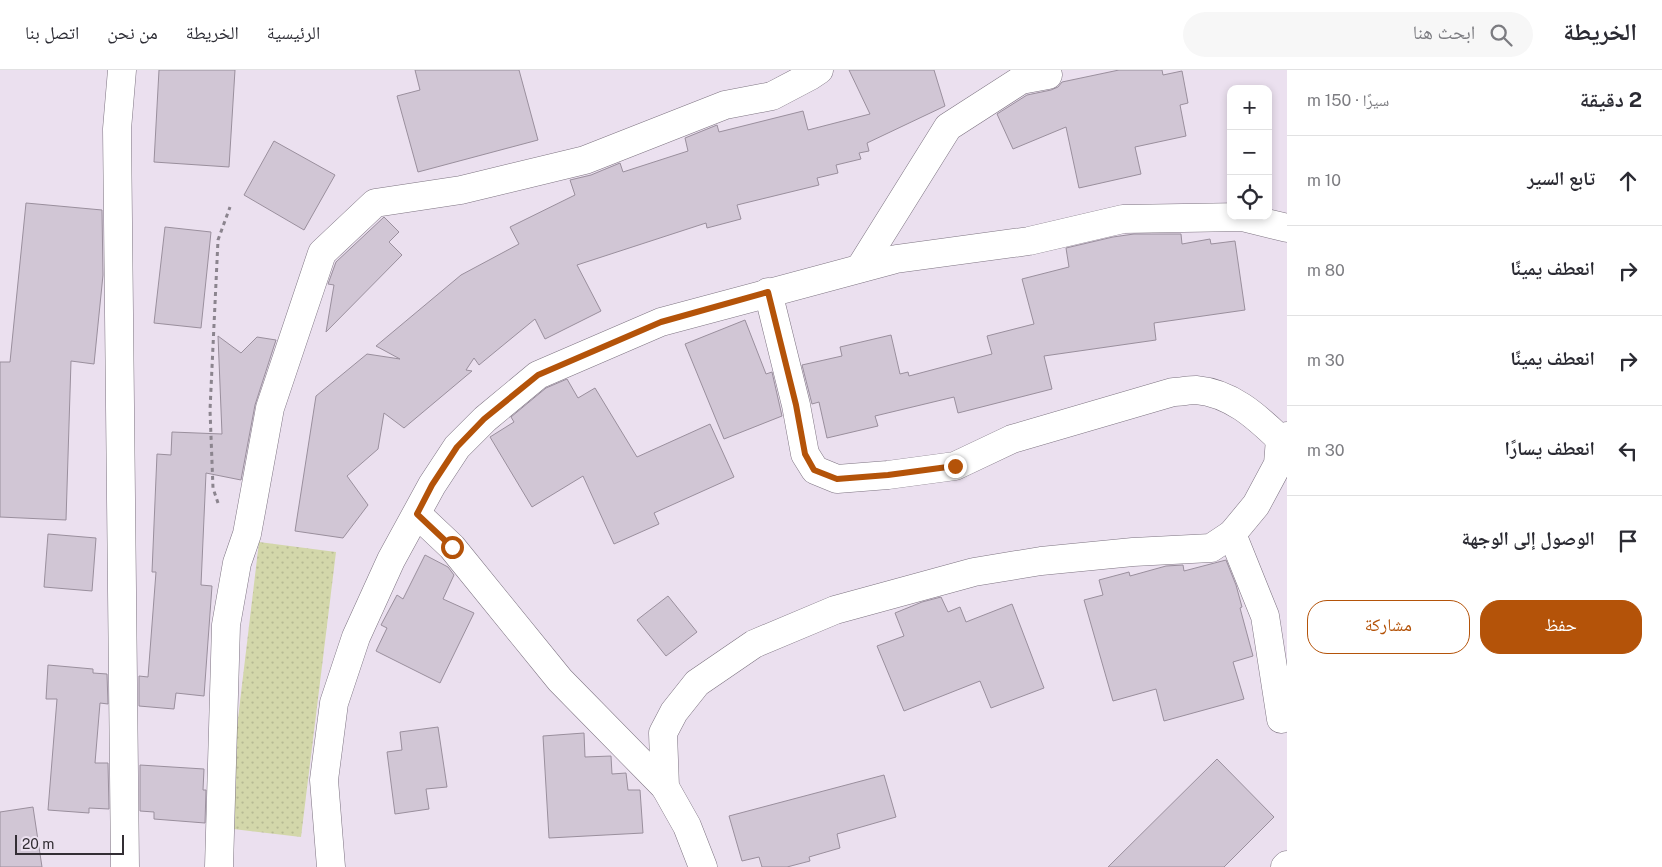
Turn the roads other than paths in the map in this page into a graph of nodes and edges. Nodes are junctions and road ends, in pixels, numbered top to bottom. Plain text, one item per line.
1 (122, 70) edge
2 (818, 70) edge
3 (1048, 75) dead end
4 (1287, 228) edge
5 (860, 268) junction
6 (768, 292) junction
7 (1283, 438) edge
8 (417, 514) junction
9 (1232, 534) junction
10 (1281, 719) dead end
11 (665, 787) junction
12 (125, 867) edge
13 (219, 867) edge
14 (331, 867) edge
15 (703, 867) edge

1 - 12 street
2 - 13 street
3 - 5 street
4 - 5 street
5 - 6 street
6 - 7 street
6 - 8 street
7 - 9 street
8 - 11 street
8 - 14 street
9 - 10 street
9 - 11 street
11 - 15 street

